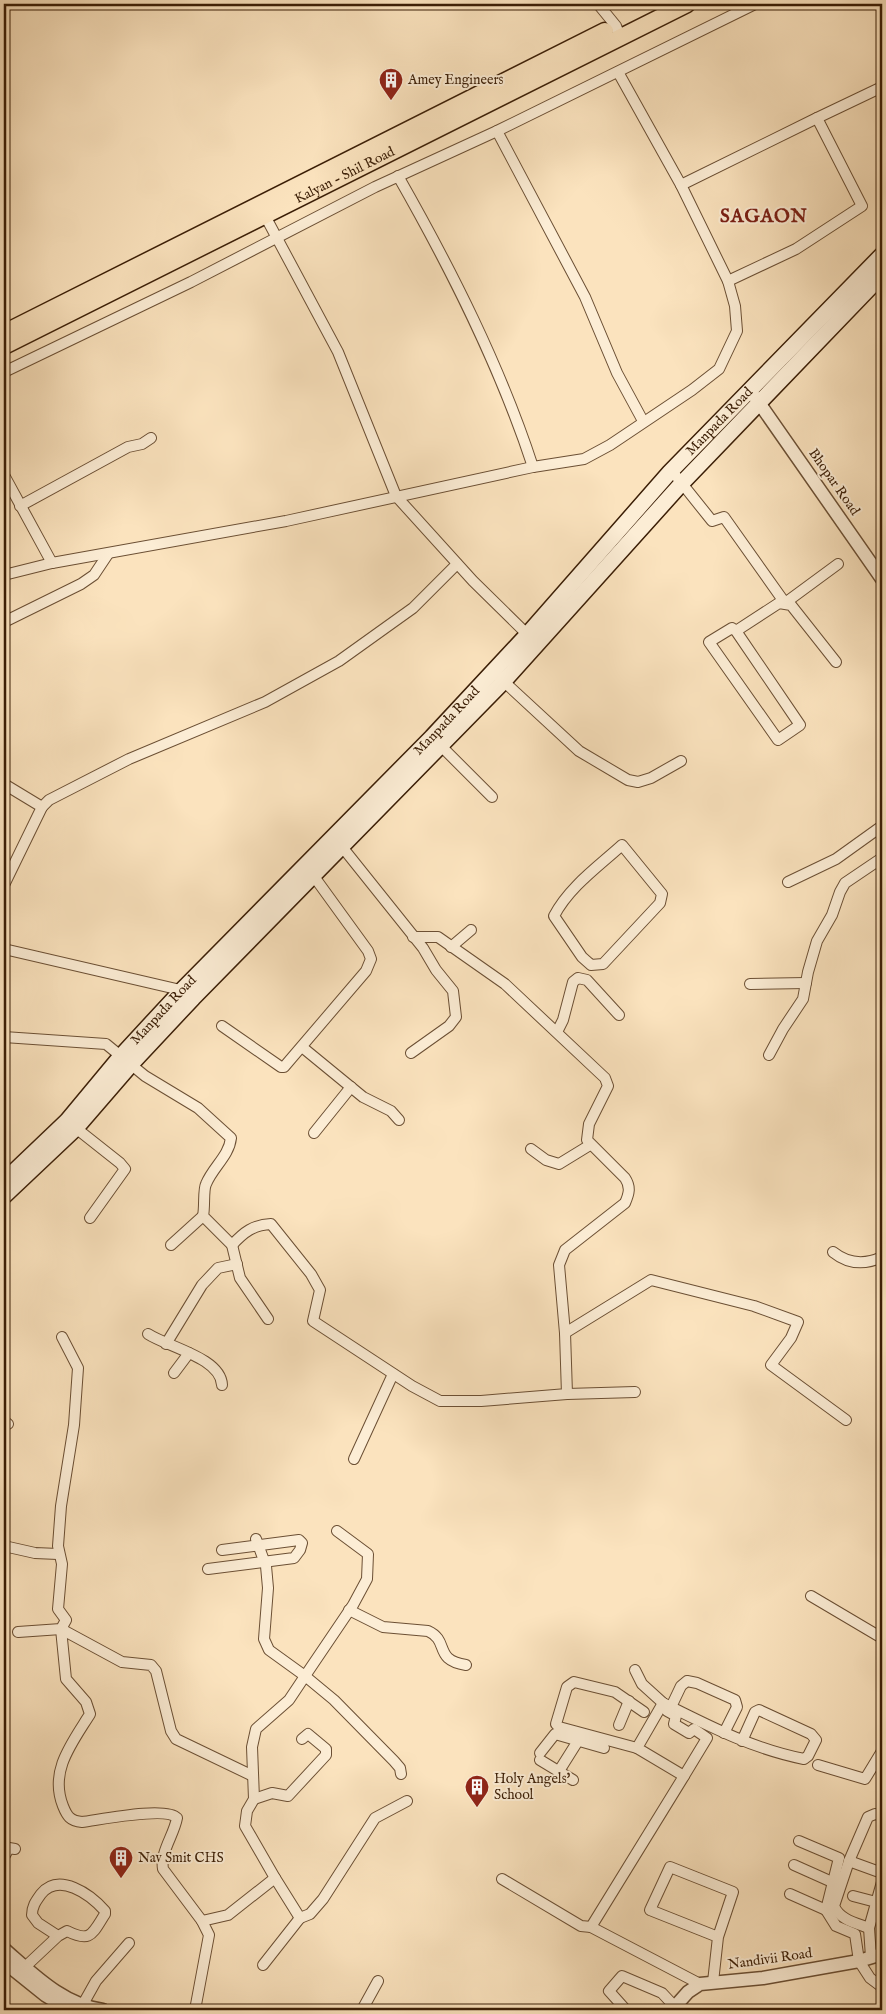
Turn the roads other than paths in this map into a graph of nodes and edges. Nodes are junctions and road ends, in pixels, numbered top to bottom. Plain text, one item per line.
1 (598, 4) edge
2 (661, 4) edge
3 (687, 4) edge
4 (754, 4) edge
5 (618, 31) junction
6 (618, 72) junction
7 (882, 86) edge
8 (817, 118) junction
9 (497, 131) junction
10 (398, 176) junction
11 (681, 185) junction
12 (262, 210) junction
13 (278, 238) junction
14 (882, 255) edge
15 (882, 275) edge
16 (728, 281) junction
17 (4, 333) edge
18 (4, 346) edge
19 (4, 372) edge
20 (750, 390) junction
21 (760, 403) junction
22 (643, 421) junction
23 (151, 438) dead end
24 (533, 467) junction
25 (672, 471) junction
26 (4, 475) edge
27 (682, 482) junction
28 (396, 496) junction
29 (20, 506) junction
30 (108, 554) junction
31 (52, 563) junction
32 (457, 564) junction
33 (838, 564) dead end
34 (4, 575) edge
35 (882, 579) edge
36 (785, 603) junction
37 (4, 622) edge
38 (736, 631) junction
39 (533, 639) junction
40 (836, 662) dead end
41 (499, 676) junction
42 (437, 742) junction
43 (681, 761) dead end
44 (4, 784) edge
45 (492, 797) dead end
46 (42, 807) junction
47 (882, 826) edge
48 (337, 841) junction
49 (882, 858) edge
50 (309, 870) junction
51 (584, 879) joint
52 (788, 882) dead end
53 (4, 885) edge
54 (471, 930) dead end
55 (414, 937) junction
56 (451, 947) junction
57 (4, 948) edge
58 (806, 983) junction
59 (750, 984) dead end
60 (188, 994) junction
61 (619, 1015) dead end
62 (222, 1026) dead end
63 (557, 1032) junction
64 (4, 1037) edge
65 (302, 1048) junction
66 (411, 1053) dead end
67 (769, 1055) dead end
68 (125, 1061) junction
69 (351, 1087) junction
70 (399, 1120) dead end
71 (72, 1124) junction
72 (314, 1133) dead end
73 (590, 1145) junction
74 (531, 1149) dead end
75 (5, 1189) edge
76 (203, 1216) junction
77 (90, 1218) dead end
78 (171, 1245) dead end
79 (232, 1245) junction
80 (833, 1252) dead end
81 (882, 1257) edge
82 (237, 1264) junction
83 (268, 1319) dead end
84 (565, 1333) junction
85 (148, 1334) dead end
86 (62, 1337) dead end
87 (166, 1344) junction
88 (189, 1353) junction
89 (174, 1373) dead end
90 (393, 1374) junction
91 (222, 1385) dead end
92 (635, 1392) dead end
93 (567, 1394) junction
94 (846, 1420) dead end
95 (354, 1458) dead end
96 (337, 1531) dead end
97 (257, 1542) junction
98 (4, 1546) edge
99 (222, 1550) dead end
100 (58, 1554) junction
101 (264, 1562) junction
102 (208, 1569) dead end
103 (811, 1596) dead end
104 (349, 1610) junction
105 (61, 1629) junction
106 (18, 1632) dead end
107 (882, 1638) edge
108 (466, 1665) dead end
109 (636, 1670) dead end
110 (306, 1676) junction
111 (629, 1702) junction
112 (667, 1705) junction
113 (644, 1712) dead end
114 (619, 1725) dead end
115 (724, 1733) junction
116 (580, 1737) junction
117 (302, 1739) dead end
118 (742, 1741) junction
119 (604, 1748) dead end
120 (639, 1749) junction
121 (882, 1750) edge
122 (818, 1765) dead end
123 (559, 1771) junction
124 (401, 1774) dead end
125 (253, 1776) junction
126 (684, 1776) junction
127 (573, 1780) dead end
128 (254, 1799) junction
129 (407, 1801) dead end
130 (882, 1816) edge
131 (799, 1841) dead end
132 (15, 1849) dead end
133 (4, 1857) edge
134 (849, 1861) junction
135 (794, 1865) dead end
136 (882, 1873) edge
137 (274, 1878) junction
138 (502, 1879) dead end
139 (832, 1882) junction
140 (882, 1882) edge
141 (790, 1894) dead end
142 (853, 1896) dead end
143 (876, 1902) junction
144 (826, 1910) junction
145 (300, 1918) junction
146 (202, 1921) junction
147 (847, 1925) junction
148 (591, 1927) junction
149 (869, 1928) junction
150 (58, 1936) junction
151 (718, 1937) junction
152 (129, 1943) dead end
153 (4, 1949) edge
154 (870, 1957) edge
155 (4, 1962) edge
156 (263, 1965) dead end
157 (25, 1967) junction
158 (378, 1980) dead end
159 (713, 1982) junction
160 (700, 1984) junction
161 (882, 1988) edge
162 (76, 2008) edge
163 (674, 2009) edge
164 (103, 2010) edge
165 (195, 2010) edge
166 (362, 2010) edge
167 (626, 2010) edge

1 - 5 street
2 - 5 main road, Kalyan - Shil Road
3 - 5 main road, Kalyan - Shil Road
4 - 6 street
5 - 12 main road, Kalyan - Shil Road
6 - 9 street
6 - 11 street
7 - 8 street
8 - 11 street
8 - 16 street
9 - 10 street
9 - 22 street
10 - 13 street
10 - 24 street
11 - 16 street
12 - 13 street
12 - 17 main road, Kalyan - Shil Road
12 - 18 main road, Kalyan - Shil Road
13 - 19 street
13 - 28 street
14 - 20 main road, Manpada Road
15 - 21 main road, Manpada Road
16 - 22 street
20 - 21 street, Bhopar Road
20 - 25 main road, Manpada Road
21 - 27 main road, Manpada Road
21 - 35 street, Bhopar Road
22 - 24 street
23 - 29 street
24 - 28 street
25 - 27 street
25 - 39 main road, Manpada Road
26 - 29 street
27 - 36 street
27 - 39 main road, Manpada Road
28 - 30 street
28 - 32 street
29 - 31 street
30 - 31 street
30 - 37 street
31 - 34 street
32 - 39 street
32 - 46 street
33 - 36 street
36 - 38 street
36 - 40 street
38 - 38 street
39 - 41 main road, Manpada Road
41 - 42 main road, Manpada Road
41 - 43 street
42 - 45 street
42 - 48 main road, Manpada Road
44 - 46 street
46 - 53 street
47 - 52 street
48 - 50 main road, Manpada Road
48 - 55 street
49 - 58 street
50 - 60 main road, Manpada Road
50 - 65 street
51 - 51 street
54 - 56 street
55 - 56 street
55 - 66 street
56 - 63 street
57 - 60 street
58 - 59 street
58 - 67 street
60 - 68 main road, Manpada Road
61 - 63 street
62 - 65 street
63 - 73 street
64 - 68 street
65 - 69 street
68 - 71 main road, Manpada Road
68 - 76 street
69 - 70 street
69 - 72 street
71 - 75 main road, Manpada Road
71 - 77 street
73 - 74 street
73 - 84 street
76 - 78 street
76 - 79 street
79 - 82 street
79 - 90 street
80 - 81 street
82 - 83 street
82 - 87 street
84 - 93 street
84 - 94 street
85 - 87 street
86 - 100 street
87 - 88 street
88 - 89 street
88 - 91 street
90 - 93 street
90 - 95 street
92 - 93 street
96 - 104 street
97 - 99 street
97 - 101 street
97 - 101 street
98 - 100 street
100 - 105 street
101 - 102 street
101 - 110 street
103 - 107 street
104 - 108 street
104 - 110 street
105 - 106 street
105 - 125 street
105 - 146 street
109 - 112 street
110 - 124 street
110 - 125 street
111 - 113 street
111 - 114 street
111 - 116 street
112 - 115 street
112 - 115 street
112 - 120 street
115 - 118 street
116 - 119 street
116 - 120 street
116 - 123 street
116 - 123 street
117 - 128 street
118 - 118 street
120 - 126 street
120 - 126 street
121 - 122 street
123 - 127 street
125 - 128 street
126 - 148 street
128 - 137 street
129 - 145 street
130 - 134 street
131 - 139 street
132 - 133 street
134 - 136 street
134 - 147 street
135 - 139 street
137 - 145 street
137 - 146 street
138 - 148 street
139 - 144 street
140 - 143 street
141 - 144 street
142 - 143 street
143 - 149 street
144 - 147 street
145 - 156 street
146 - 165 street
147 - 149 street
147 - 154 street
148 - 160 street
149 - 154 street
150 - 150 street
150 - 157 street
151 - 151 street
151 - 159 street
152 - 162 street
153 - 157 street
154 - 159 street, Nandivii Road
154 - 161 street
155 - 162 street
157 - 162 street
158 - 166 street
159 - 160 street, Nandivii Road
160 - 163 street
162 - 164 street
163 - 167 street

